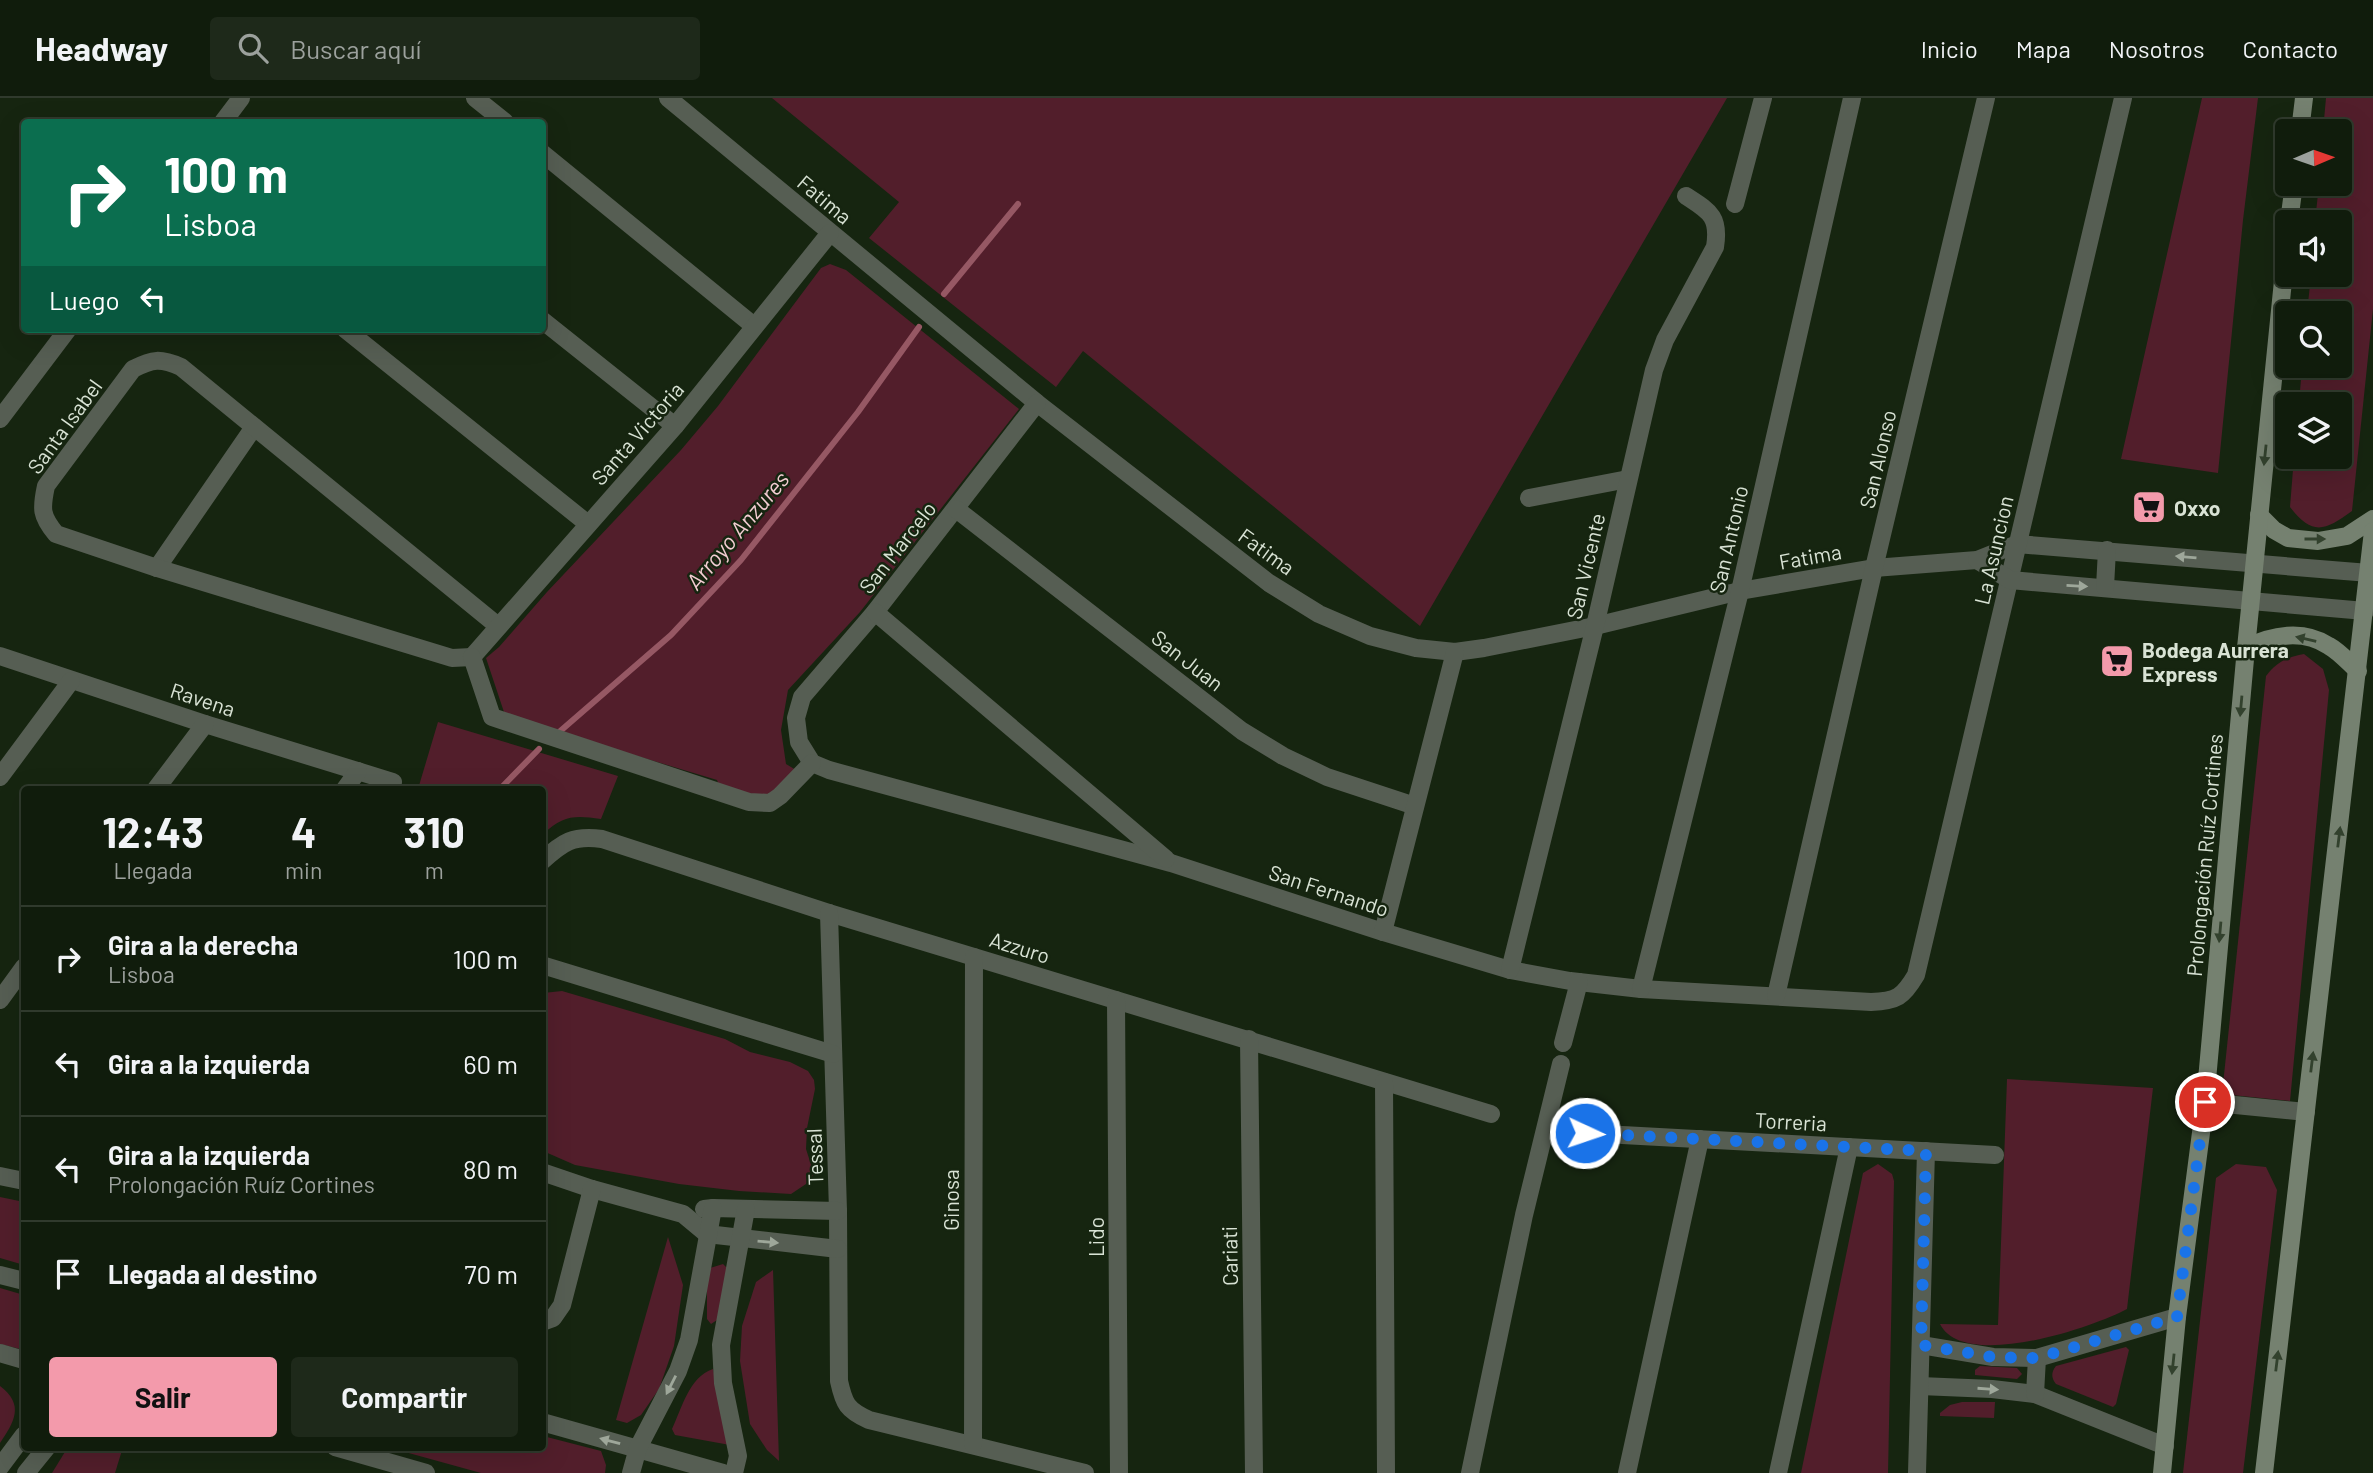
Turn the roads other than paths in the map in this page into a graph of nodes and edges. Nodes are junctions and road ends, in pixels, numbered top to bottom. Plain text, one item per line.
1 (241, 98) edge
2 (475, 98) edge
3 (668, 98) edge
4 (1763, 98) edge
5 (1852, 98) edge
6 (1986, 98) edge
7 (2123, 98) edge
8 (2304, 98) edge
9 (225, 119) edge
10 (501, 119) edge
11 (2301, 119) edge
12 (546, 156) edge
13 (1686, 196) dead end
14 (1735, 204) dead end
15 (830, 233) junction
16 (2282, 287) edge
17 (546, 323) edge
18 (754, 326) junction
19 (65, 333) edge
20 (350, 333) edge
21 (1037, 403) junction
22 (0, 419) edge
23 (675, 426) junction
24 (254, 427) junction
25 (1628, 479) junction
26 (1529, 499) dead end
27 (956, 509) junction
28 (2259, 515) junction
29 (2373, 519) edge
30 (588, 524) junction
31 (2373, 531) edge
32 (2017, 544) junction
33 (2107, 550) junction
34 (1977, 560) junction
35 (2254, 563) junction
36 (157, 568) junction
37 (1874, 568) junction
38 (2369, 573) junction
39 (2010, 580) junction
40 (2105, 587) junction
41 (1740, 591) junction
42 (2251, 601) junction
43 (2365, 611) junction
44 (875, 612) junction
45 (498, 625) junction
46 (1595, 626) junction
47 (2246, 648) junction
48 (1455, 652) junction
49 (0, 656) edge
50 (472, 657) junction
51 (2358, 671) junction
52 (71, 681) junction
53 (205, 724) junction
54 (812, 763) junction
55 (358, 771) junction
56 (0, 777) edge
57 (393, 782) dead end
58 (158, 786) edge
59 (347, 786) edge
60 (1415, 806) junction
61 (546, 858) edge
62 (1171, 863) junction
63 (829, 913) junction
64 (1383, 932) junction
65 (974, 957) junction
66 (546, 966) edge
67 (1510, 970) junction
68 (21, 971) edge
69 (1578, 982) junction
70 (1641, 989) junction
71 (1776, 996) junction
72 (0, 1000) edge
73 (1116, 1000) junction
74 (1890, 1001) joint
75 (1249, 1039) junction
76 (1563, 1043) dead end
77 (833, 1054) junction
78 (1561, 1063) dead end
79 (1384, 1082) junction
80 (2205, 1102) junction
81 (2306, 1112) junction
82 (1491, 1114) dead end
83 (1585, 1133) dead end
84 (1700, 1139) junction
85 (1849, 1147) junction
86 (1926, 1151) junction
87 (1995, 1155) dead end
88 (546, 1173) edge
89 (0, 1176) edge
90 (21, 1180) edge
91 (592, 1189) junction
92 (713, 1208) junction
93 (746, 1209) junction
94 (838, 1211) junction
95 (683, 1214) junction
96 (707, 1234) junction
97 (741, 1240) junction
98 (838, 1249) junction
99 (0, 1275) edge
100 (21, 1280) edge
101 (2177, 1317) junction
102 (546, 1321) edge
103 (689, 1340) junction
104 (721, 1345) junction
105 (1921, 1345) junction
106 (0, 1353) edge
107 (2037, 1358) junction
108 (21, 1359) edge
109 (1920, 1386) junction
110 (2035, 1394) junction
111 (546, 1423) edge
112 (21, 1439) edge
113 (973, 1444) junction
114 (2165, 1446) junction
115 (638, 1448) junction
116 (44, 1451) edge
117 (349, 1451) edge
118 (0, 1467) edge
119 (26, 1473) edge
120 (426, 1473) edge
121 (631, 1473) edge
122 (723, 1473) edge
123 (734, 1473) edge
124 (1085, 1473) edge
125 (1119, 1473) edge
126 (1254, 1473) edge
127 (1387, 1473) edge
128 (1470, 1473) edge
129 (1627, 1473) edge
130 (1778, 1473) edge
131 (1917, 1473) edge
132 (2162, 1473) edge
133 (2264, 1473) edge

1 - 9 street
2 - 10 street
3 - 15 street, Fatima
4 - 14 street
5 - 41 street, San Antonio
6 - 37 street, San Alonso
7 - 32 street, La Asuncion
8 - 11 main road
12 - 18 street
13 - 25 street, San Vicente
15 - 18 street, Santa Victoria
15 - 21 street, Fatima
16 -> 28 main road, Prolongación Ruíz Cortines
17 - 23 street
18 - 23 street, Santa Victoria
19 - 22 street
20 - 30 street
21 - 27 street, San Marcelo
21 - 48 street, Fatima
23 - 30 street, Santa Victoria
24 - 36 street
24 - 36 street, Santa Isabel
24 - 45 street, Santa Isabel
25 - 26 street
25 - 46 street, San Vicente
27 - 44 street, San Marcelo
27 - 60 street, San Juan
28 -> 29 main road
28 - 35 main road, Prolongación Ruíz Cortines
30 - 45 street, Santa Victoria
31 - 38 main road
32 - 33 street, Fatima
32 - 34 street, Fatima
32 - 39 street, La Asuncion
35 -> 33 street, Fatima
33 - 40 street
34 - 37 street, Fatima
34 - 39 street
35 - 38 street, Fatima
35 - 42 main road, Prolongación Ruíz Cortines
36 - 50 street, Santa Isabel
37 - 41 street, Fatima
37 - 71 street, San Alonso
38 - 43 main road
39 -> 40 street
39 - 74 street, La Asuncion
40 - 42 street
41 - 46 street, Fatima
41 - 70 street, San Antonio
42 - 43 street
42 - 47 main road, Prolongación Ruíz Cortines
43 - 51 main road
44 - 54 street, San Marcelo
44 - 62 street
45 - 50 street, Santa Victoria
46 - 48 street, Fatima
46 - 67 street, San Vicente
51 -> 47 main road
47 -> 80 main road, Prolongación Ruíz Cortines
48 - 60 street
49 - 52 street, Ravena
50 - 54 street
81 -> 51 main road
52 - 53 street, Ravena
52 - 56 street
53 - 55 street, Ravena
53 - 58 street
54 - 62 street, San Fernando
55 - 57 street, Ravena
55 - 59 street
60 - 64 street
61 - 63 street, Azzuro
62 - 64 street, San Fernando
63 - 65 street, Azzuro
63 - 77 street, Tessal
64 - 67 street, San Fernando
65 - 73 street, Azzuro
65 - 113 street, Ginosa
66 - 77 street
67 - 69 street, San Fernando
68 - 72 street
69 - 70 street, San Fernando
69 - 76 street
70 - 71 street, San Fernando
71 - 74 street, San Fernando
73 - 75 street, Azzuro
73 - 125 street, Lido
75 - 79 street, Azzuro
75 - 126 street, Cariati
77 - 94 street, Tessal
78 - 128 street
79 - 82 street, Azzuro
79 - 127 street
80 - 81 street
80 - 101 main road, Prolongación Ruíz Cortines
133 -> 81 main road
83 - 84 street, Torreria
84 - 85 street, Torreria
84 - 129 street
85 - 86 street, Torreria
85 - 130 street
86 - 87 street, Torreria
86 - 105 street
88 - 91 street
89 - 90 street
91 - 95 street
91 - 102 street
92 - 93 street
92 - 95 street
92 - 96 street
93 - 94 street
93 - 97 street
94 - 98 street, Tessal
95 - 96 street
96 - 97 street
96 - 103 street
97 -> 98 street
97 - 104 street
98 - 113 street, Tessal
99 - 100 street
101 - 107 street
101 -> 114 main road, Prolongación Ruíz Cortines
103 - 104 street
103 -> 115 street
104 - 123 street
105 - 107 street
105 - 109 street
106 - 108 street
107 - 110 street
109 -> 110 street
109 - 131 street
110 - 114 street
115 -> 111 street
112 - 118 street
113 - 124 street
114 - 132 main road, Prolongación Ruíz Cortines
115 - 121 street
115 - 122 street
116 - 119 street
117 - 120 street

